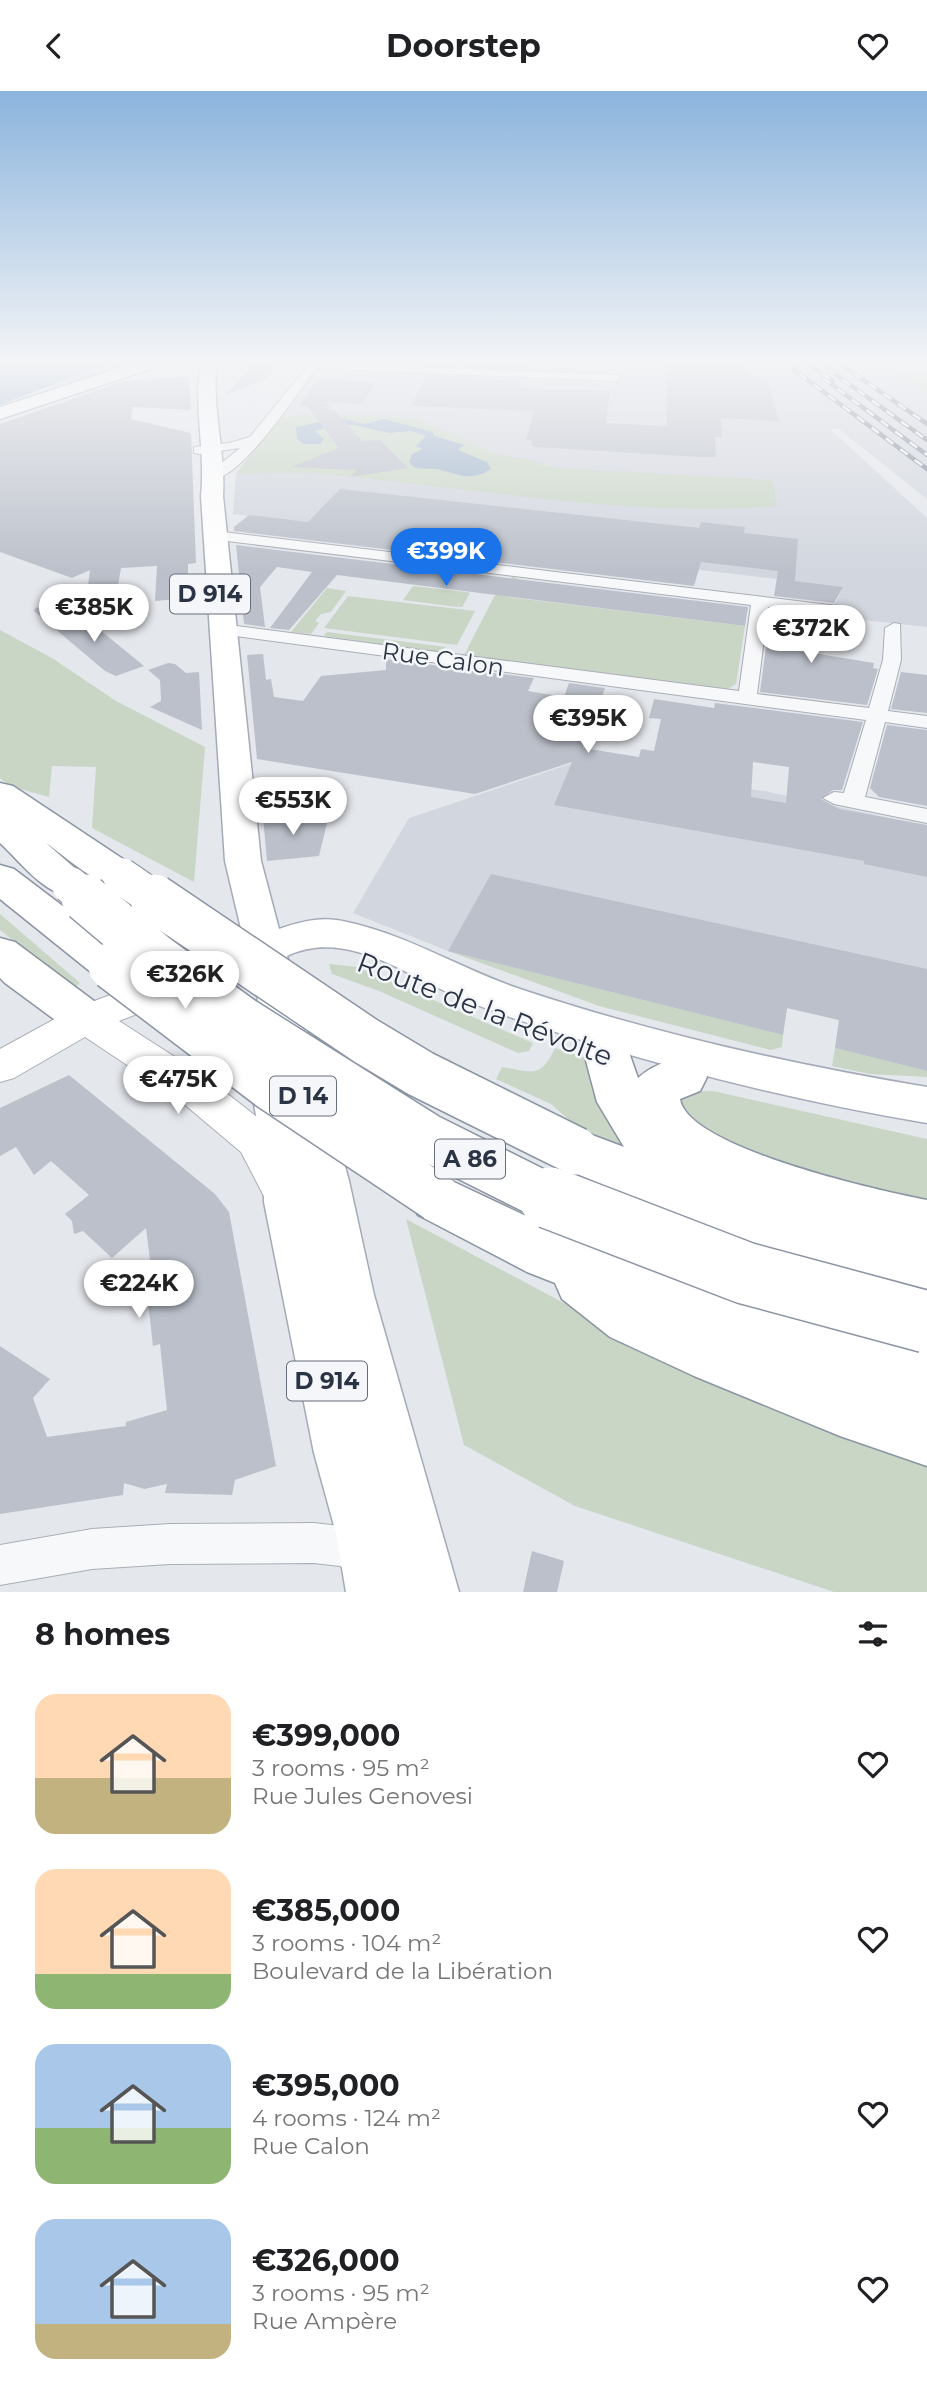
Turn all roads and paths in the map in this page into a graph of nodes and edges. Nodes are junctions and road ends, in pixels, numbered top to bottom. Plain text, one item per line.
1 (212, 433) edge
2 (258, 433) edge
3 (216, 453) junction
4 (215, 532) junction
5 (760, 601) junction
6 (832, 610) dead end
7 (894, 628) dead end
8 (221, 629) junction
9 (747, 699) junction
10 (224, 714) junction
11 (875, 716) junction
12 (927, 722) edge
13 (0, 794) edge
14 (927, 816) edge
15 (0, 823) edge
16 (0, 878) edge
17 (0, 953) edge
18 (256, 953) junction
19 (561, 1018) junction
20 (86, 1019) junction
21 (608, 1057) junction
22 (0, 1067) edge
23 (683, 1077) junction
24 (927, 1105) edge
25 (927, 1126) edge
26 (816, 1197) junction
27 (288, 1202) junction
28 (927, 1225) edge
29 (547, 1254) junction
30 (927, 1266) edge
31 (927, 1322) edge
32 (927, 1374) edge
33 (927, 1434) edge
34 (0, 1565) edge
35 (375, 1576) edge
36 (427, 1592) edge

1 - 3 main road, D 914
2 - 3 street
3 - 4 main road, D 914
3 - 10 main road, D 914
4 - 5 street
4 - 8 main road, D 914
5 - 6 street
5 - 9 street
7 - 11 street
8 - 9 street, Rue Calon
8 - 10 main road, D 914
9 - 11 street, Rue Calon
10 - 18 main road, D 914
11 - 12 street, Rue Calon
11 - 14 street
13 - 30 highway, bridge
15 - 31 highway, A 86, bridge
16 - 29 highway, A 86, bridge
17 - 20 highway
18 - 19 main road, Route de la Révolte
18 - 20 main road
18 - 21 main road, Route de la Révolte
18 - 27 main road, D 914
18 - 36 main road, D 14
19 - 21 main road
19 - 24 main road, Route de la Révolte
20 - 22 main road
20 - 27 main road
21 - 23 main road, Route de la Révolte
21 - 26 highway
23 - 25 main road, Route de la Révolte
23 - 26 highway
26 - 28 highway
27 - 35 main road, D 914
29 - 32 highway, A 86
29 - 33 highway
34 - 35 street

